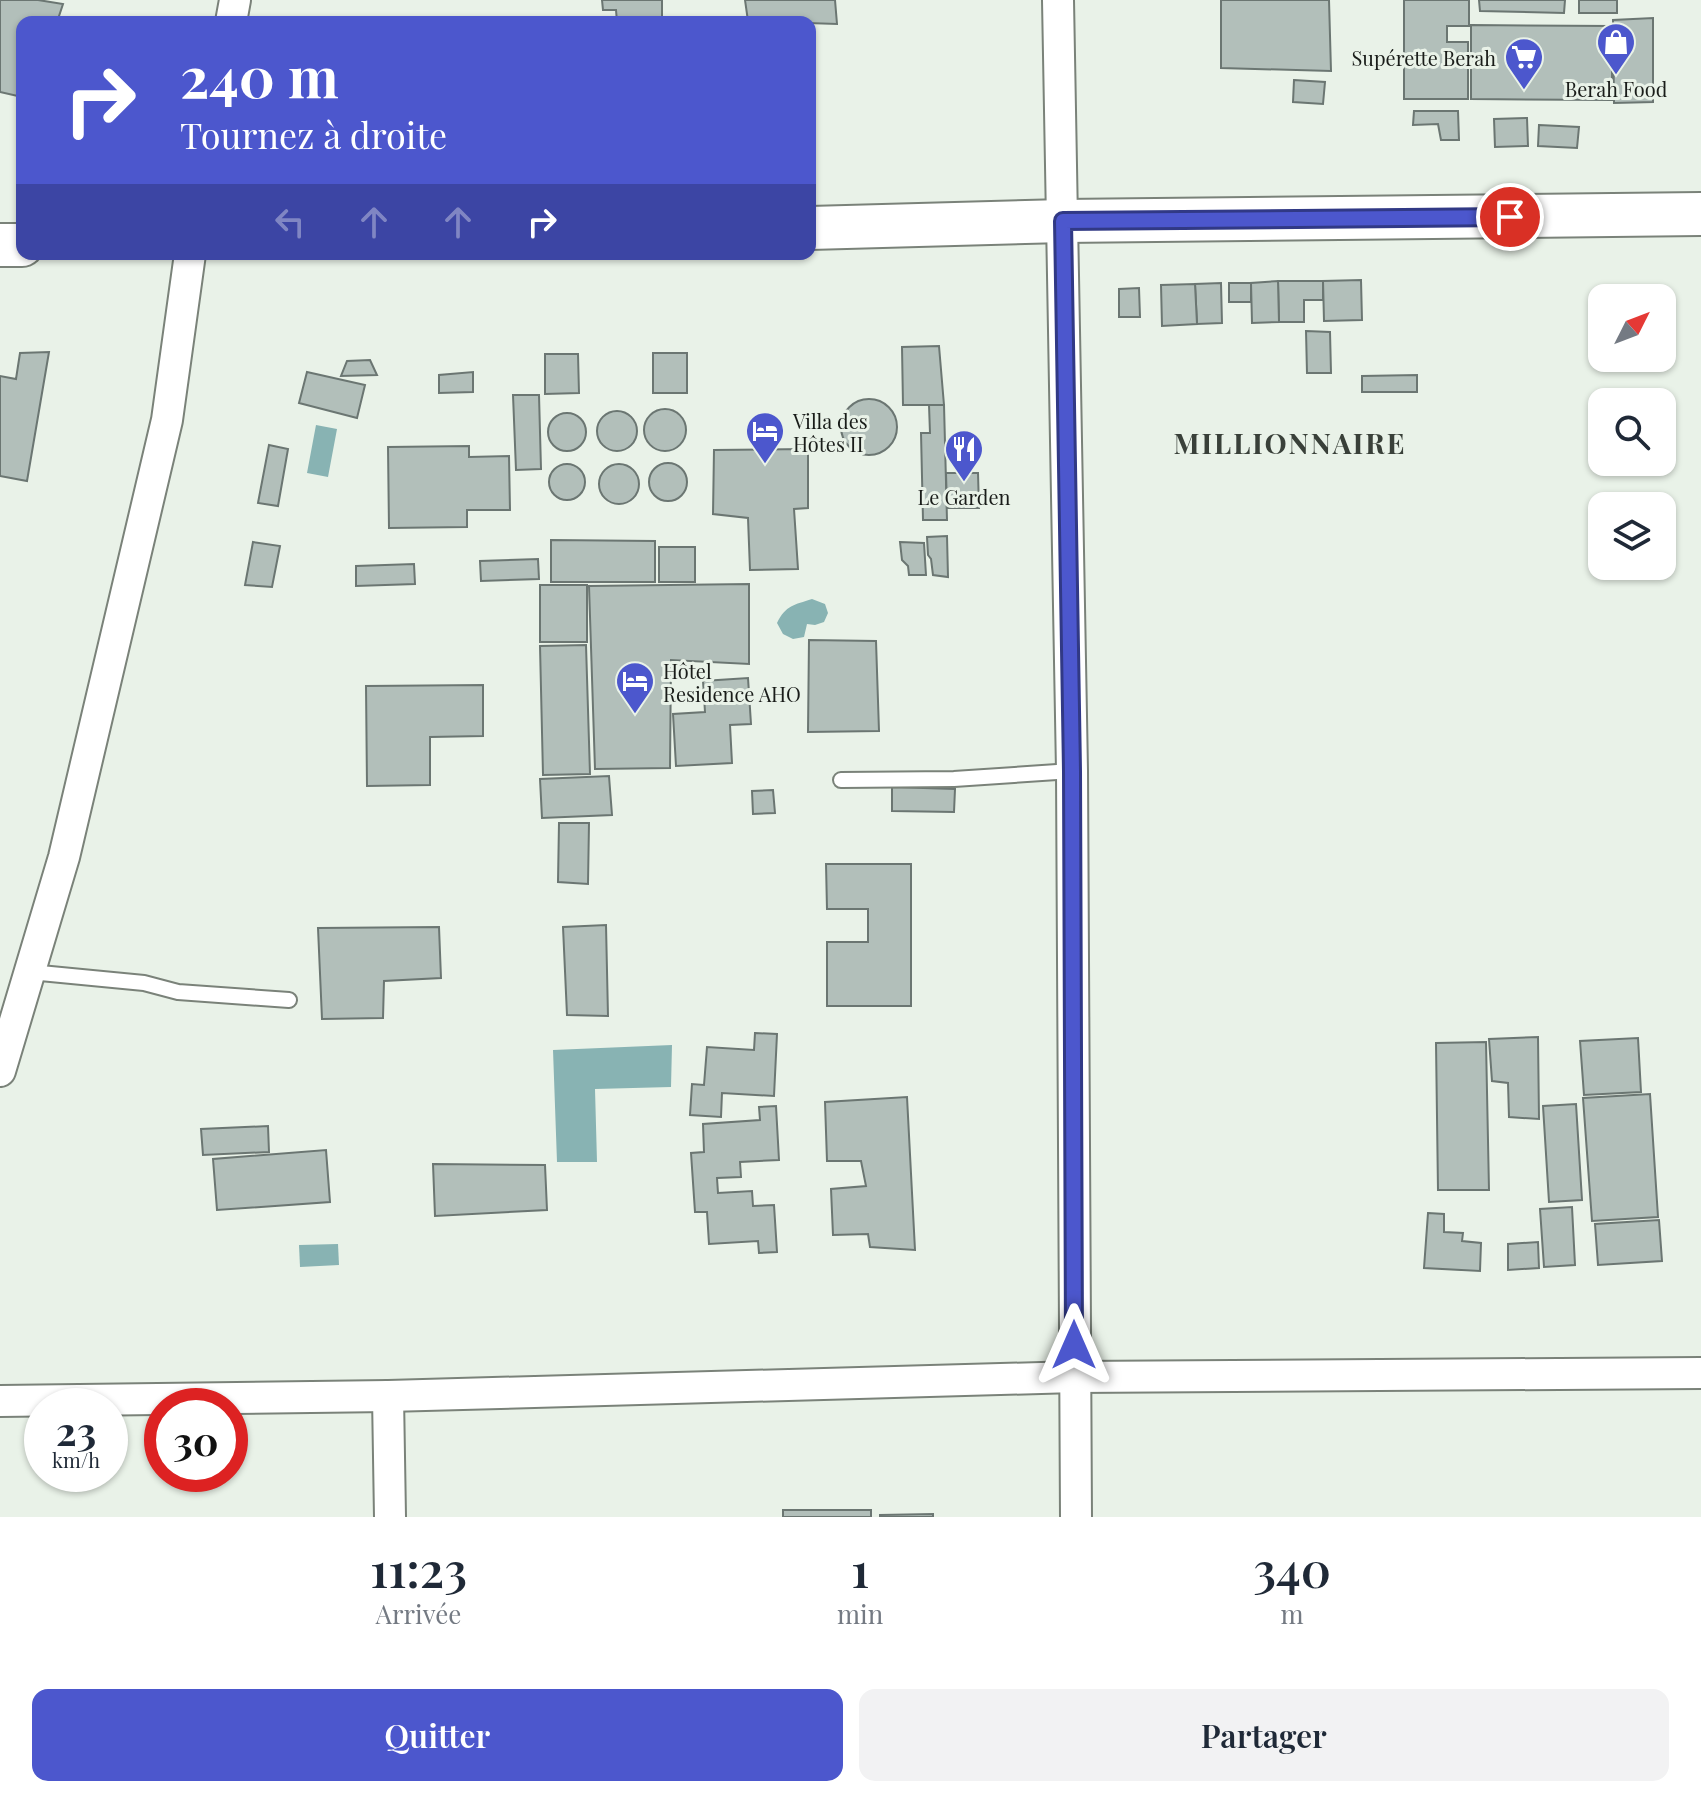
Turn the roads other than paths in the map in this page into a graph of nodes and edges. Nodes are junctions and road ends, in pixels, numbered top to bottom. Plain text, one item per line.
1 (1058, 0) edge
2 (1701, 214) edge
3 (1063, 221) junction
4 (816, 228) edge
5 (189, 260) edge
6 (1072, 771) junction
7 (841, 780) dead end
8 (30, 972) junction
9 (289, 1000) dead end
10 (0, 1071) edge
11 (1701, 1373) edge
12 (1075, 1377) junction
13 (388, 1396) junction
14 (0, 1401) edge
15 (390, 1517) edge
16 (1076, 1517) edge

1 - 3 street
2 - 3 street
3 - 4 street
3 - 6 street
5 - 8 street
6 - 7 lane
6 - 12 street
8 - 9 lane
8 - 10 street
11 - 12 street
12 - 13 street
12 - 16 street
13 - 14 street
13 - 15 street

